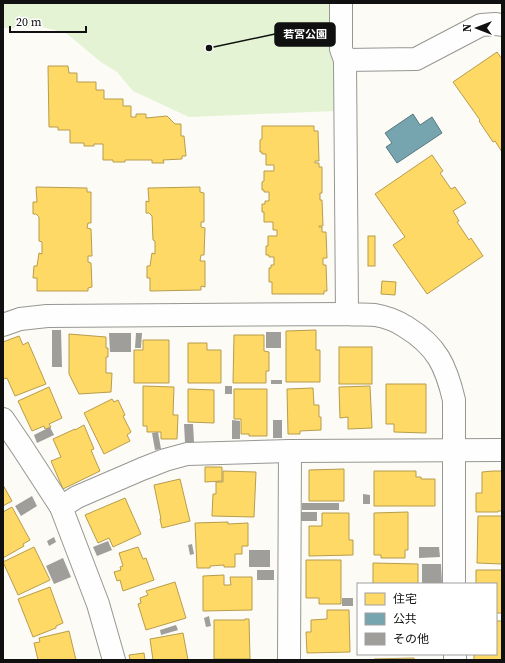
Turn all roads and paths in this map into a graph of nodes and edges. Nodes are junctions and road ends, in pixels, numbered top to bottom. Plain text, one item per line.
1 (341, 3) edge
2 (502, 25) edge
3 (345, 60) junction
4 (347, 314) junction
5 (3, 325) edge
6 (3, 419) edge
7 (454, 450) junction
8 (502, 450) edge
9 (290, 451) junction
10 (61, 507) junction
11 (454, 583) edge
12 (114, 660) edge
13 (289, 660) edge

1 - 3 street
2 - 3 street
3 - 4 street
4 - 5 street
4 - 7 street
6 - 10 street
7 - 8 street
7 - 9 street
7 - 11 street
9 - 10 street
9 - 13 street
10 - 12 street

